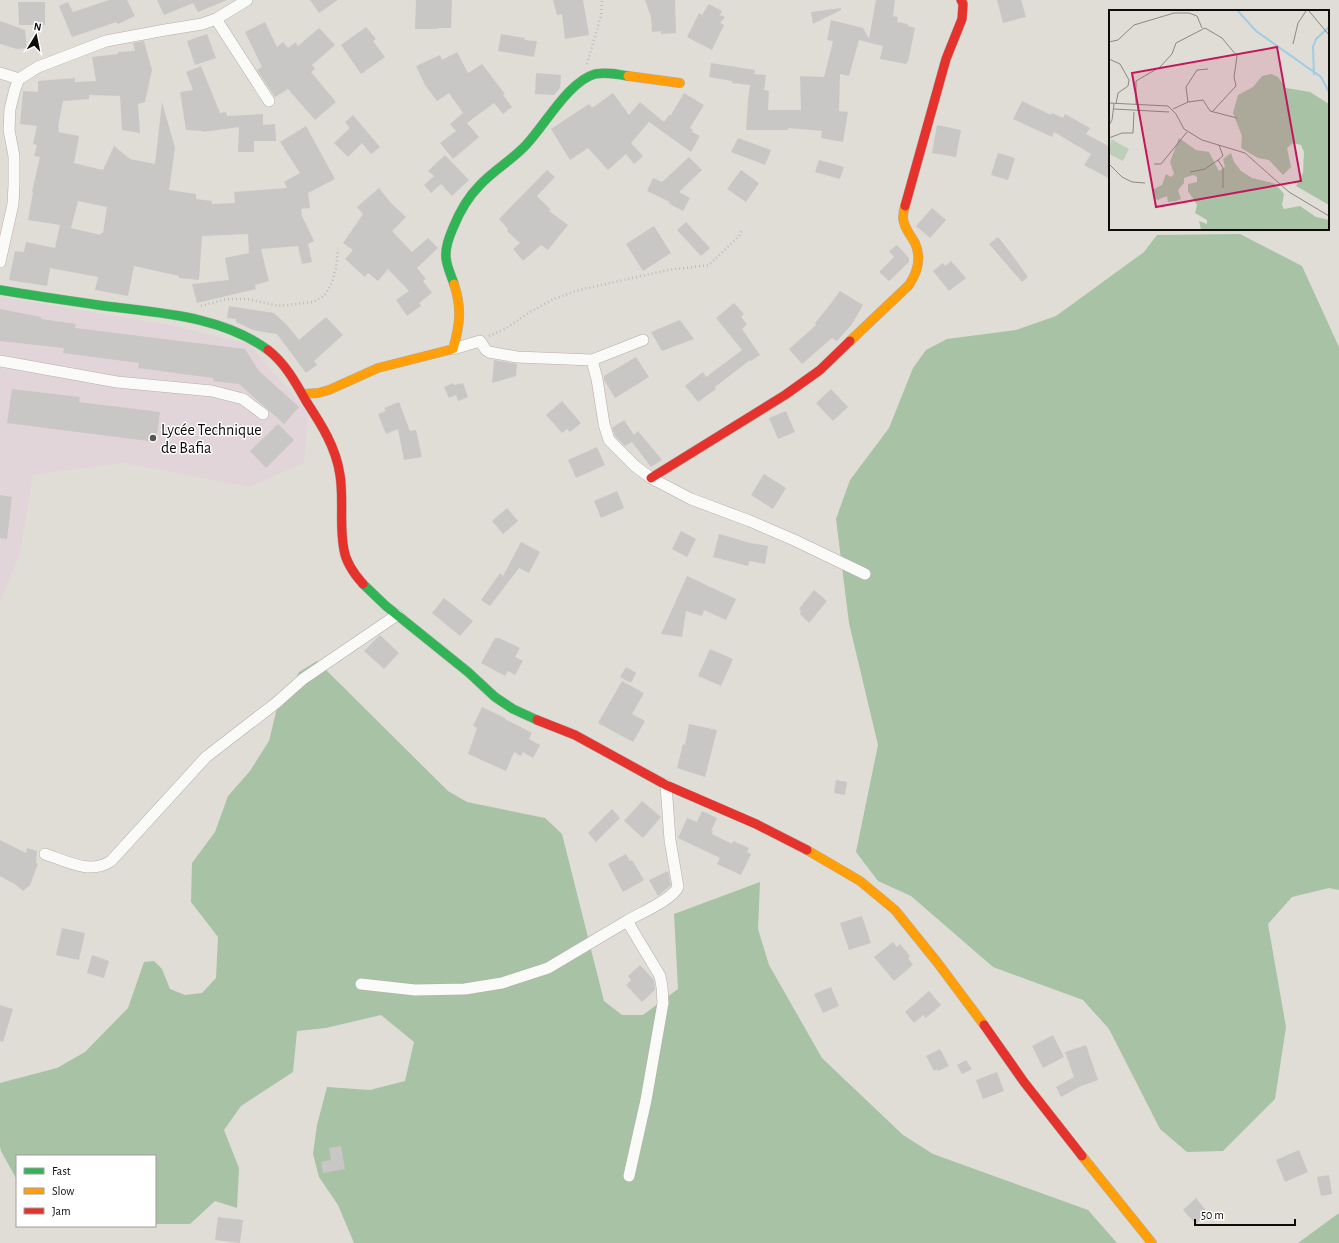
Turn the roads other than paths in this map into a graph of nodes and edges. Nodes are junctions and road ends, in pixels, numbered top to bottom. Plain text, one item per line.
1 (247, 0) edge
2 (961, 0) edge
3 (216, 20) junction
4 (0, 73) edge
5 (19, 79) junction
6 (680, 83) dead end
7 (269, 101) dead end
8 (0, 262) edge
9 (0, 290) edge
10 (643, 340) dead end
11 (453, 349) junction
12 (592, 360) junction
13 (0, 361) edge
14 (302, 394) junction
15 (263, 414) dead end
16 (651, 478) junction
17 (865, 574) dead end
18 (397, 615) junction
19 (666, 785) junction
20 (45, 854) dead end
21 (627, 921) junction
22 (361, 984) dead end
23 (628, 1176) dead end
24 (1152, 1243) edge

1 - 3 street
2 - 16 street
3 - 5 street
3 - 7 street
4 - 5 street
5 - 8 street
6 - 11 street
9 - 14 street
10 - 12 street
11 - 12 street
11 - 14 street
12 - 16 street
13 - 15 street
14 - 18 street
16 - 17 street
18 - 19 street
18 - 20 street
19 - 21 street
19 - 24 street
21 - 22 street
21 - 23 street

